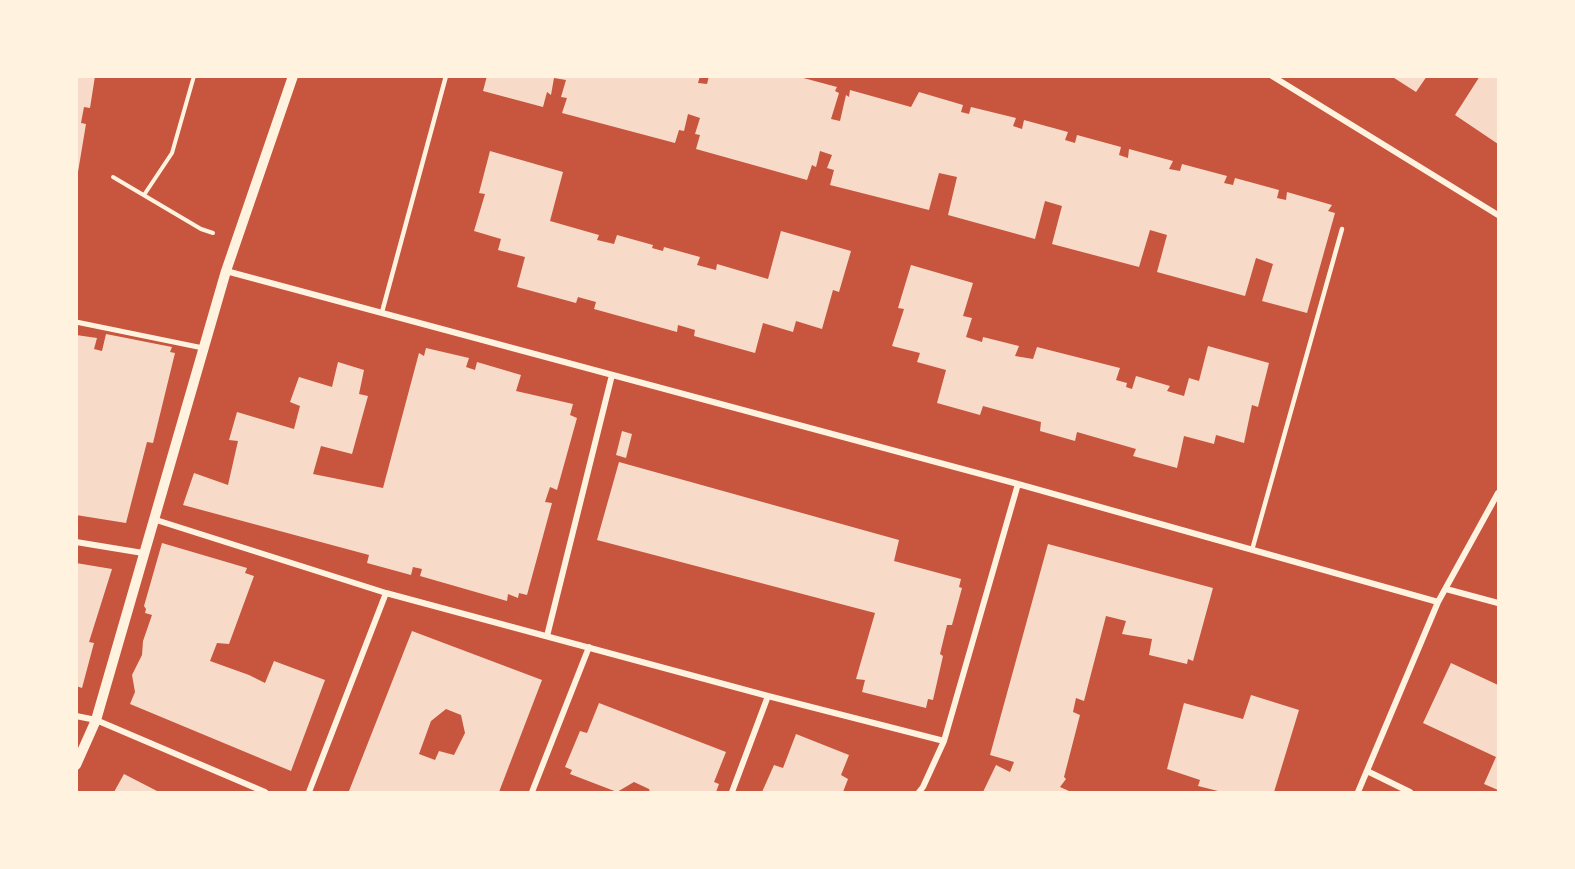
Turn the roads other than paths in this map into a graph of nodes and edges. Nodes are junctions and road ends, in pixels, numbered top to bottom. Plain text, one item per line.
1 (293, 76) edge
2 (446, 76) edge
3 (1272, 76) edge
4 (1498, 215) edge
5 (1342, 230) dead end
6 (226, 271) junction
7 (382, 312) junction
8 (76, 322) edge
9 (203, 348) junction
10 (612, 375) junction
11 (1018, 484) junction
12 (1498, 493) edge
13 (153, 519) junction
14 (76, 542) edge
15 (1252, 550) junction
16 (143, 554) junction
17 (1446, 589) junction
18 (386, 594) junction
19 (1438, 602) junction
20 (1498, 603) edge
21 (547, 636) junction
22 (589, 647) junction
23 (768, 696) junction
24 (76, 716) edge
25 (96, 720) junction
26 (945, 741) junction
27 (76, 765) edge
28 (1367, 771) junction
29 (265, 792) edge
30 (309, 792) edge
31 (532, 792) edge
32 (732, 792) edge
33 (919, 792) edge
34 (1358, 792) edge
35 (1410, 792) edge

1 - 6 street
2 - 7 lane
3 - 4 street
5 - 15 lane
6 - 7 street
6 - 9 street
7 - 10 street
8 - 9 street
9 - 13 street
10 - 11 street
10 - 21 street
11 - 15 street
11 - 26 street
12 - 17 street
13 - 16 street
13 - 18 street
14 - 16 street
15 - 19 street
16 - 25 street
17 - 19 street
17 - 20 street
18 - 21 street
18 - 30 street
19 - 28 street
21 - 22 street
22 - 23 street
22 - 31 street
23 - 26 street
23 - 32 street
24 - 25 street
25 - 27 street
25 - 29 street
26 - 33 street
28 - 34 street
28 - 35 street

